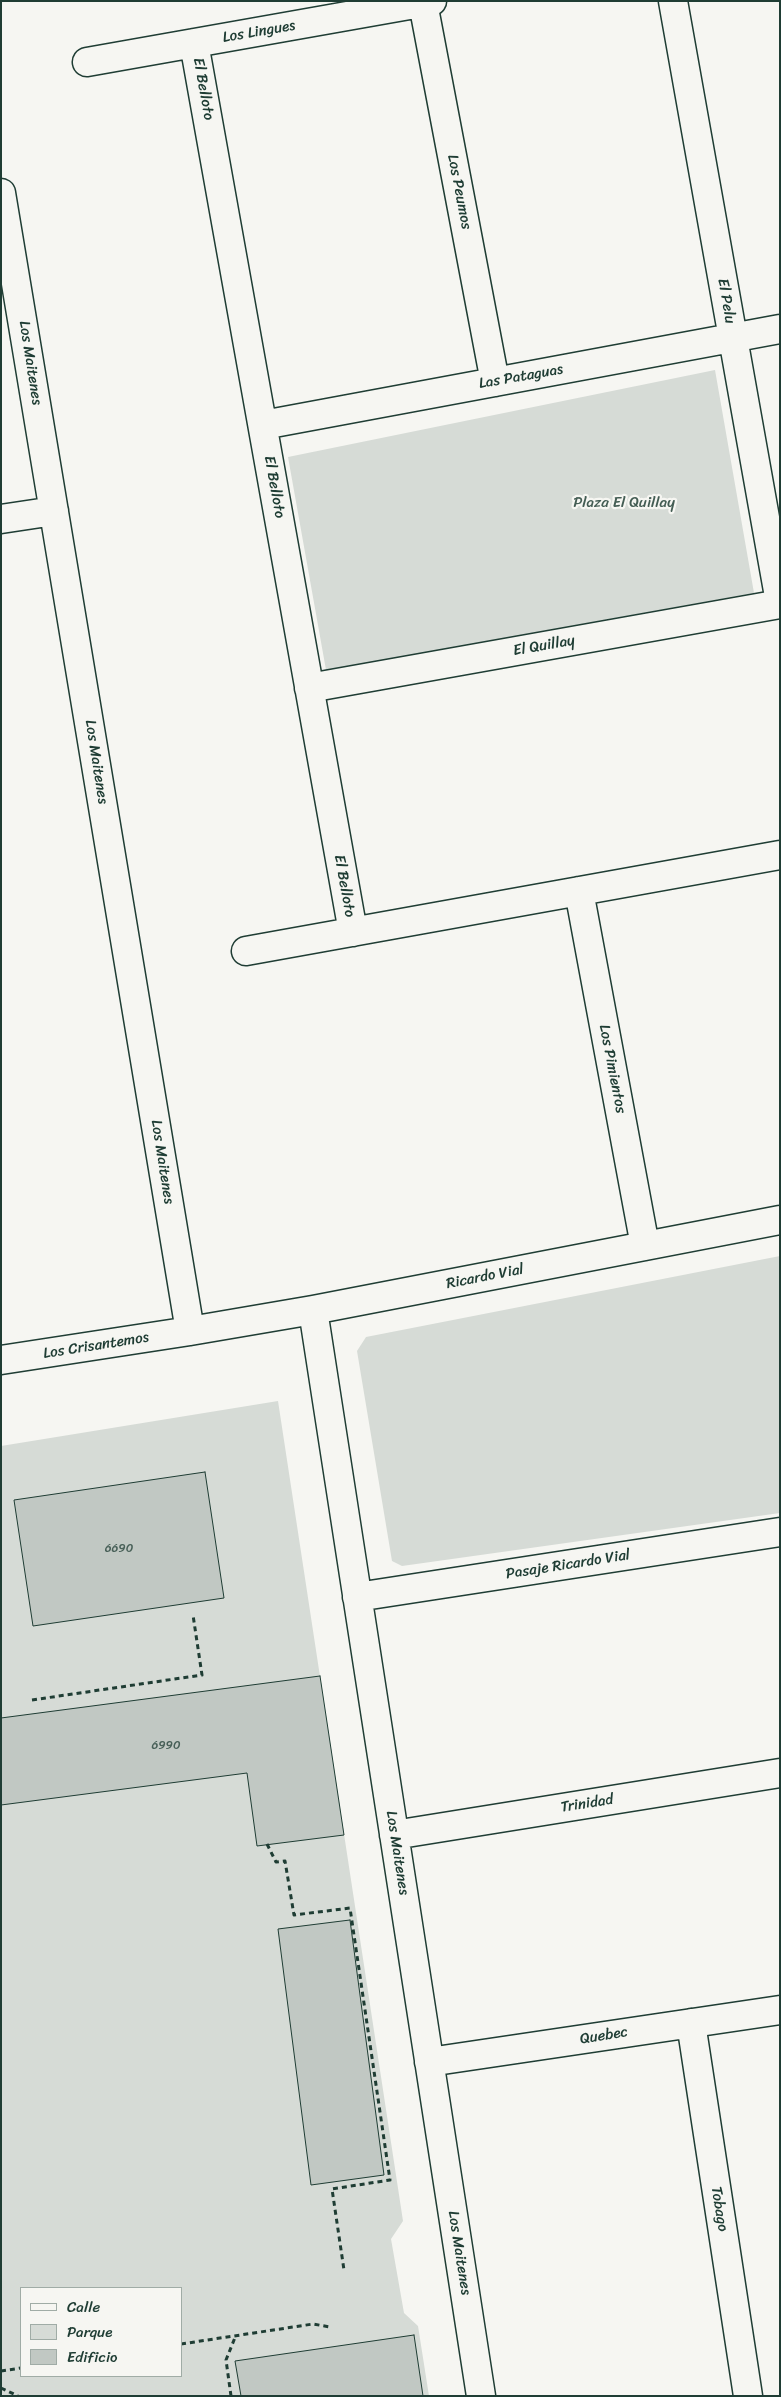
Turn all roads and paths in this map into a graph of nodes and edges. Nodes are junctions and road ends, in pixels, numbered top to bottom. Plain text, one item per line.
1 (673, 1) edge
2 (427, 2) edge
3 (194, 43) junction
4 (88, 62) dead end
5 (1, 193) edge
6 (780, 329) edge
7 (733, 338) junction
8 (495, 382) junction
9 (263, 425) junction
10 (54, 511) junction
11 (1, 519) edge
12 (780, 603) edge
13 (309, 688) junction
14 (780, 855) edge
15 (579, 892) junction
16 (353, 932) junction
17 (246, 951) dead end
18 (780, 1220) edge
19 (645, 1246) junction
20 (313, 1310) junction
21 (190, 1332) junction
22 (1, 1360) edge
23 (780, 1532) edge
24 (357, 1597) junction
25 (194, 1615) dead end
26 (32, 1700) dead end
27 (780, 1773) edge
28 (394, 1835) junction
29 (268, 1844) dead end
30 (780, 2010) edge
31 (691, 2023) junction
32 (429, 2062) junction
33 (344, 2270) dead end
34 (330, 2327) dead end
35 (236, 2335) junction
36 (182, 2344) edge
37 (20, 2368) edge
38 (1, 2371) edge
39 (1, 2388) edge
40 (18, 2396) edge
41 (231, 2396) edge
42 (481, 2396) edge
43 (748, 2396) edge

1 - 7 street, El Pelu
2 - 3 street, Los Lingues
2 - 8 street, Los Peumos
3 - 4 street, Los Lingues
3 - 9 street, El Belloto
5 - 10 street, Los Maitenes
6 - 7 street, Las Pataguas
7 - 8 street, Las Pataguas
7 - 12 street, El Pelu
8 - 9 street, Las Pataguas
9 - 13 street, El Belloto
10 - 11 street
10 - 21 street, Los Maitenes
12 - 13 street, El Quillay
13 - 16 street, El Belloto
14 - 15 street
15 - 16 street
15 - 19 street, Los Pimientos
16 - 17 street
18 - 19 street, Ricardo Vial
19 - 20 street, Ricardo Vial
20 - 21 street, Ricardo Vial
20 - 24 street, Los Maitenes
21 - 22 street, Los Crisantemos
23 - 24 street, Pasaje Ricardo Vial
24 - 28 street, Los Maitenes
25 - 26 path
27 - 28 street, Trinidad
28 - 32 street, Los Maitenes
29 - 33 path
30 - 31 street, Quebec
31 - 32 street, Quebec
31 - 43 street, Tobago
32 - 42 street, Los Maitenes
34 - 35 path
35 - 36 path
35 - 41 path
37 - 38 path
39 - 40 path

